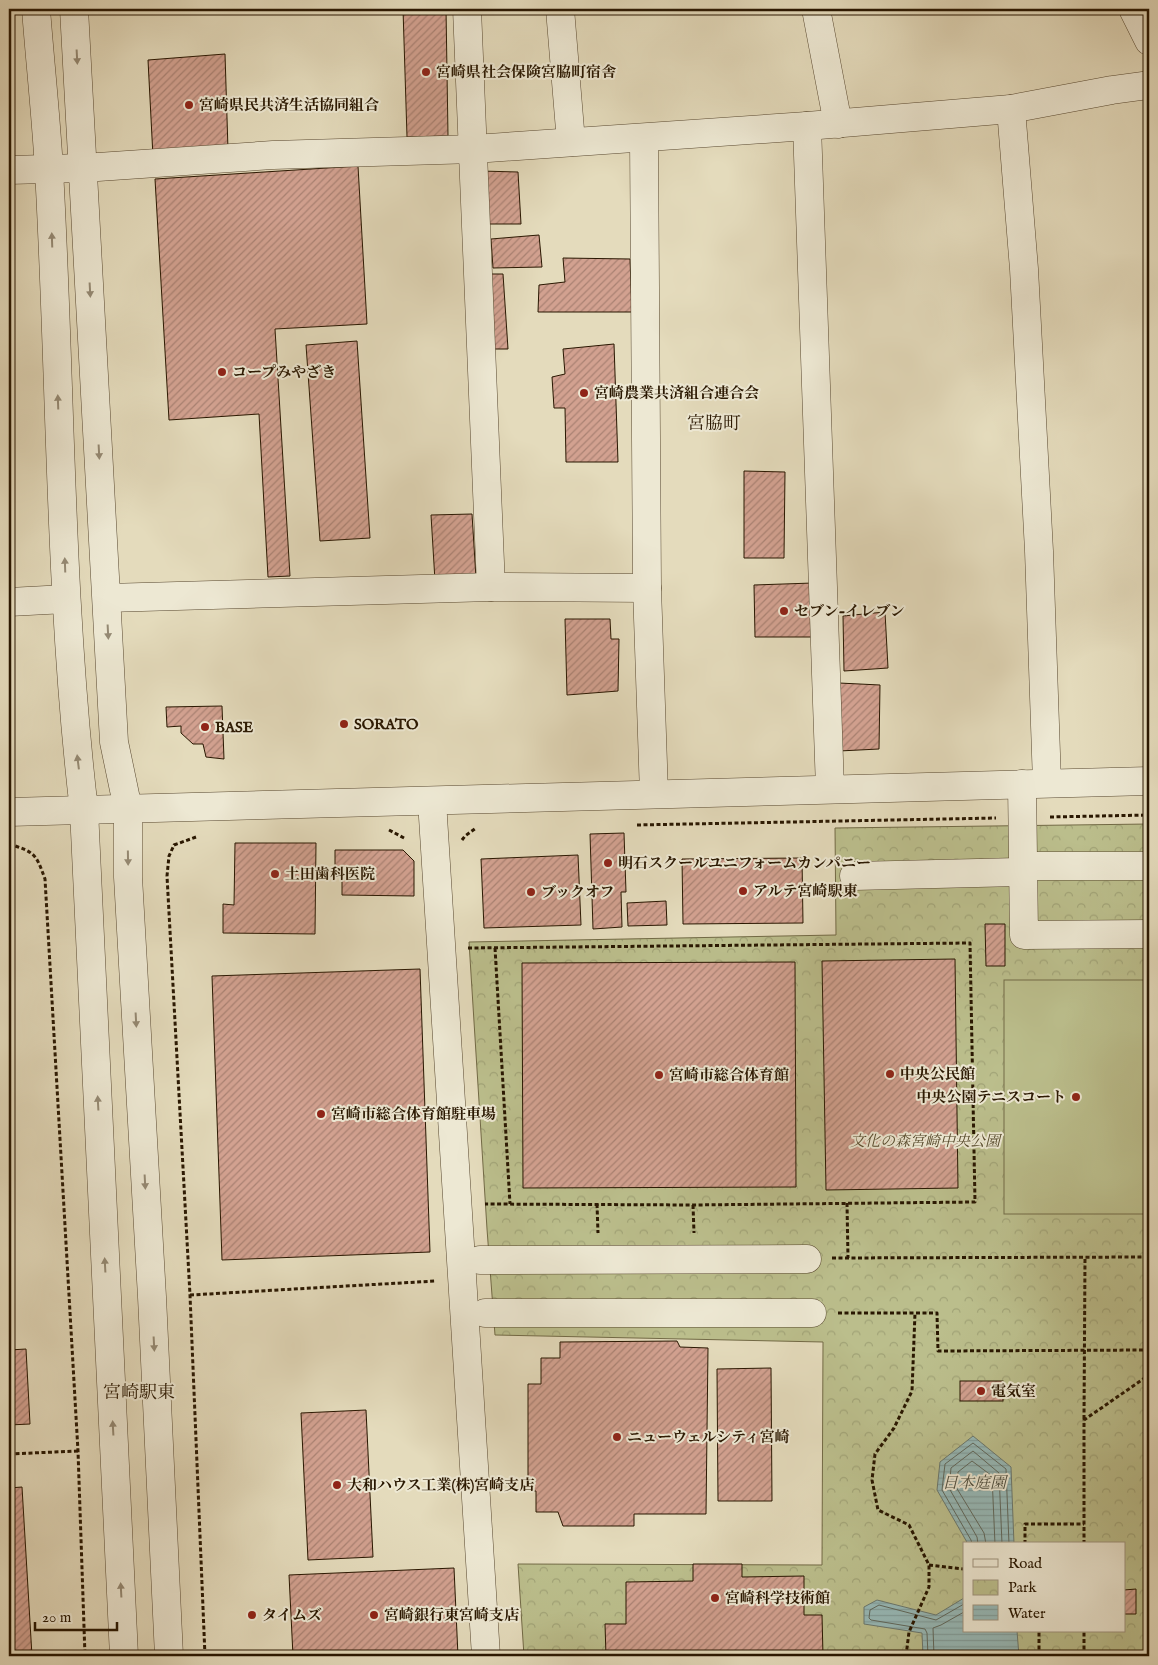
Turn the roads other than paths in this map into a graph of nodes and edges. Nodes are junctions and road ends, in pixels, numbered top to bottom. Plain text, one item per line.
1 (36, 9) edge
2 (74, 9) edge
3 (467, 9) edge
4 (560, 9) edge
5 (816, 9) edge
6 (1133, 9) edge
7 (1149, 42) edge
8 (1149, 85) edge
9 (1011, 109) junction
10 (838, 124) junction
11 (807, 126) junction
12 (644, 138) junction
13 (571, 142) junction
14 (474, 149) junction
15 (84, 168) junction
16 (49, 169) junction
17 (9, 170) edge
18 (492, 587) junction
19 (647, 588) junction
20 (107, 598) junction
21 (66, 599) junction
22 (9, 602) edge
23 (1149, 781) edge
24 (1034, 784) junction
25 (830, 789) junction
26 (654, 794) junction
27 (432, 801) junction
28 (128, 809) junction
29 (84, 810) junction
30 (9, 812) edge
31 (1149, 866) edge
32 (1023, 869) junction
33 (854, 876) dead end
34 (1149, 934) edge
35 (807, 1259) road end
36 (480, 1260) dead end
37 (485, 1313) dead end
38 (812, 1313) road end
39 (124, 1656) edge
40 (169, 1656) edge
41 (486, 1656) edge

1 - 16 street
2 -> 15 street
3 - 14 street
4 - 13 street
5 - 10 street
6 - 7 street
8 - 9 street
9 - 10 street
9 - 24 street
10 - 11 street
11 - 12 street
11 - 25 street
12 - 13 street
12 - 19 street
13 - 14 street
14 - 15 street
14 - 18 street
15 - 16 street
15 -> 20 street
16 - 17 street
21 -> 16 street
18 - 19 street
18 - 20 street
19 - 26 street
20 -> 28 street
21 - 22 street
29 -> 21 street
23 - 24 street
24 - 25 street
24 - 32 street
25 - 26 street
26 - 27 street
27 - 28 street
27 - 41 street
28 - 29 street
28 -> 40 street
29 - 30 street
39 -> 29 street
31 - 32 street
32 - 33 street
32 - 34 street
35 - 36 street
37 - 38 street

